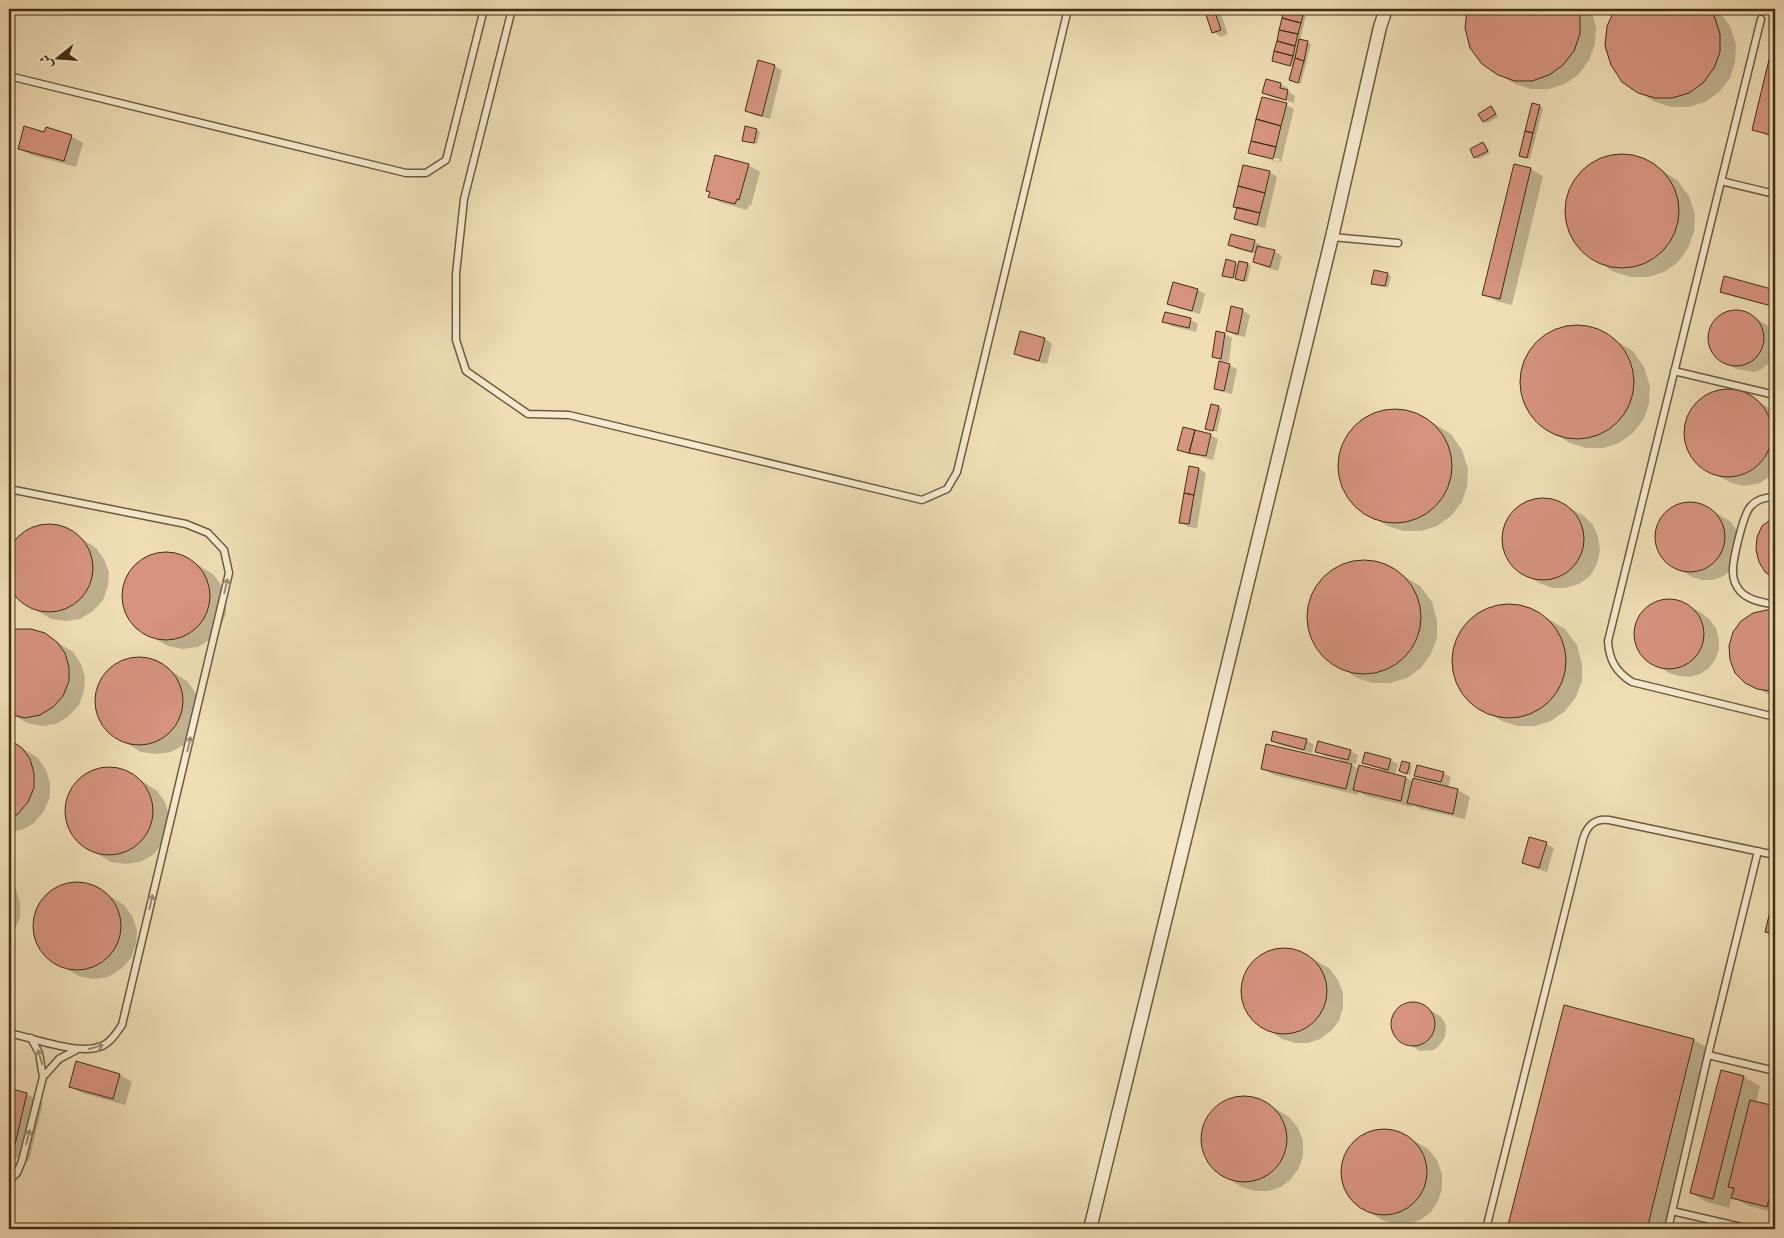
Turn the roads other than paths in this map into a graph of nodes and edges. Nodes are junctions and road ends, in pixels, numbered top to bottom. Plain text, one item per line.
1 (484, 9) edge
2 (512, 9) edge
3 (1068, 9) edge
4 (1381, 9) edge
5 (1386, 9) edge
6 (1761, 19) dead end
7 (1380, 27) junction
8 (9, 76) edge
9 (1721, 181) junction
10 (1775, 194) edge
11 (1332, 237) junction
12 (1398, 243) dead end
13 (1674, 371) junction
14 (1775, 395) edge
15 (9, 489) edge
16 (1775, 498) edge
17 (1775, 605) edge
18 (1775, 717) edge
19 (1758, 850) junction
20 (1775, 855) edge
21 (9, 1033) edge
22 (31, 1038) junction
23 (78, 1049) junction
24 (1708, 1055) junction
25 (1775, 1071) edge
26 (43, 1077) junction
27 (9, 1180) edge
28 (1672, 1211) junction
29 (1090, 1229) edge
30 (1486, 1229) edge
31 (1668, 1229) edge
32 (1750, 1229) edge

1 - 8 lane
2 - 3 lane
4 - 7 street
5 - 7 street
6 - 9 lane
7 - 11 street
9 - 10 lane
9 - 13 lane
11 - 12 lane
11 - 29 street
13 - 14 lane
13 - 18 lane
23 -> 15 lane
16 - 17 lane
19 - 20 lane
19 - 24 lane
19 - 30 lane
21 - 22 lane
22 - 23 lane
26 -> 22 lane
23 - 26 lane
24 - 25 lane
24 - 28 lane
27 -> 26 lane
28 - 31 lane
28 - 32 lane

